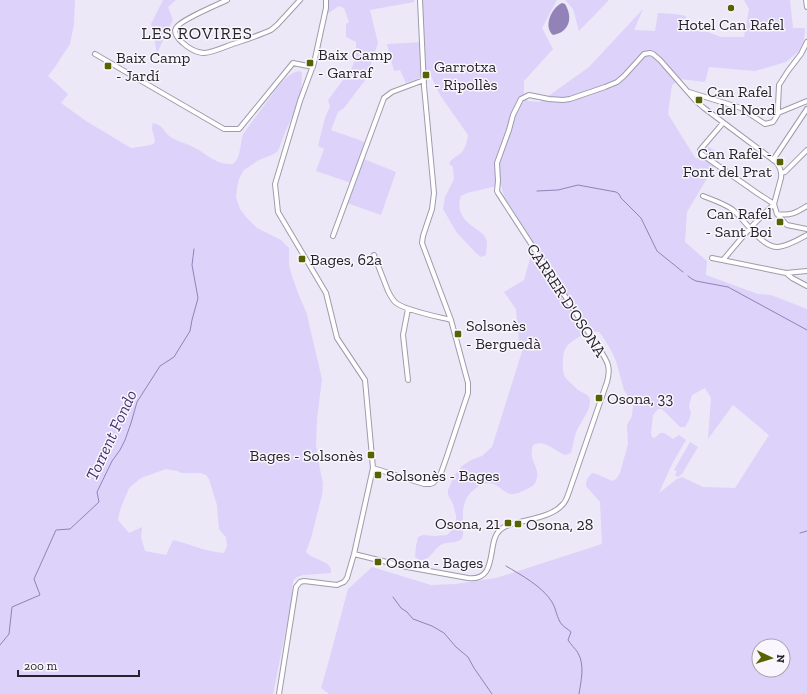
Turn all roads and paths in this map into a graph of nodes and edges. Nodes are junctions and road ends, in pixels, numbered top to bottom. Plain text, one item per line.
1 (227, 0) edge
2 (300, 0) edge
3 (326, 0) edge
4 (420, 0) edge
5 (806, 0) edge
6 (807, 7) edge
7 (807, 42) edge
8 (95, 54) dead end
9 (313, 65) junction
10 (424, 80) junction
11 (687, 91) junction
12 (807, 101) edge
13 (807, 109) edge
14 (778, 112) junction
15 (723, 123) junction
16 (807, 150) edge
17 (773, 160) junction
18 (782, 173) junction
19 (703, 196) dead end
20 (774, 204) junction
21 (807, 206) edge
22 (777, 214) junction
23 (750, 228) junction
24 (807, 229) edge
25 (807, 235) edge
26 (333, 236) dead end
27 (374, 255) dead end
28 (712, 258) dead end
29 (723, 260) junction
30 (807, 271) edge
31 (786, 273) junction
32 (807, 286) edge
33 (408, 309) junction
34 (452, 320) junction
35 (408, 380) dead end
36 (373, 468) junction
37 (354, 554) junction
38 (279, 694) edge

1 - 2 street
3 - 9 street
4 - 10 street
5 - 6 street
7 - 14 street
8 - 9 street
9 - 36 street
10 - 26 street
10 - 34 street
11 - 14 street
11 - 15 street
11 - 37 street, CARRER D'OSONA
12 - 14 street
13 - 17 street
15 - 17 street
15 - 20 street
16 - 18 street
17 - 18 street
18 - 20 street
19 - 23 street
20 - 22 street
20 - 23 street
21 - 22 street
22 - 24 street
23 - 25 street
23 - 29 street
27 - 33 street
28 - 29 street
29 - 31 street
30 - 31 street
31 - 32 street
33 - 34 street
33 - 35 street
34 - 36 street
36 - 37 street
37 - 38 street

